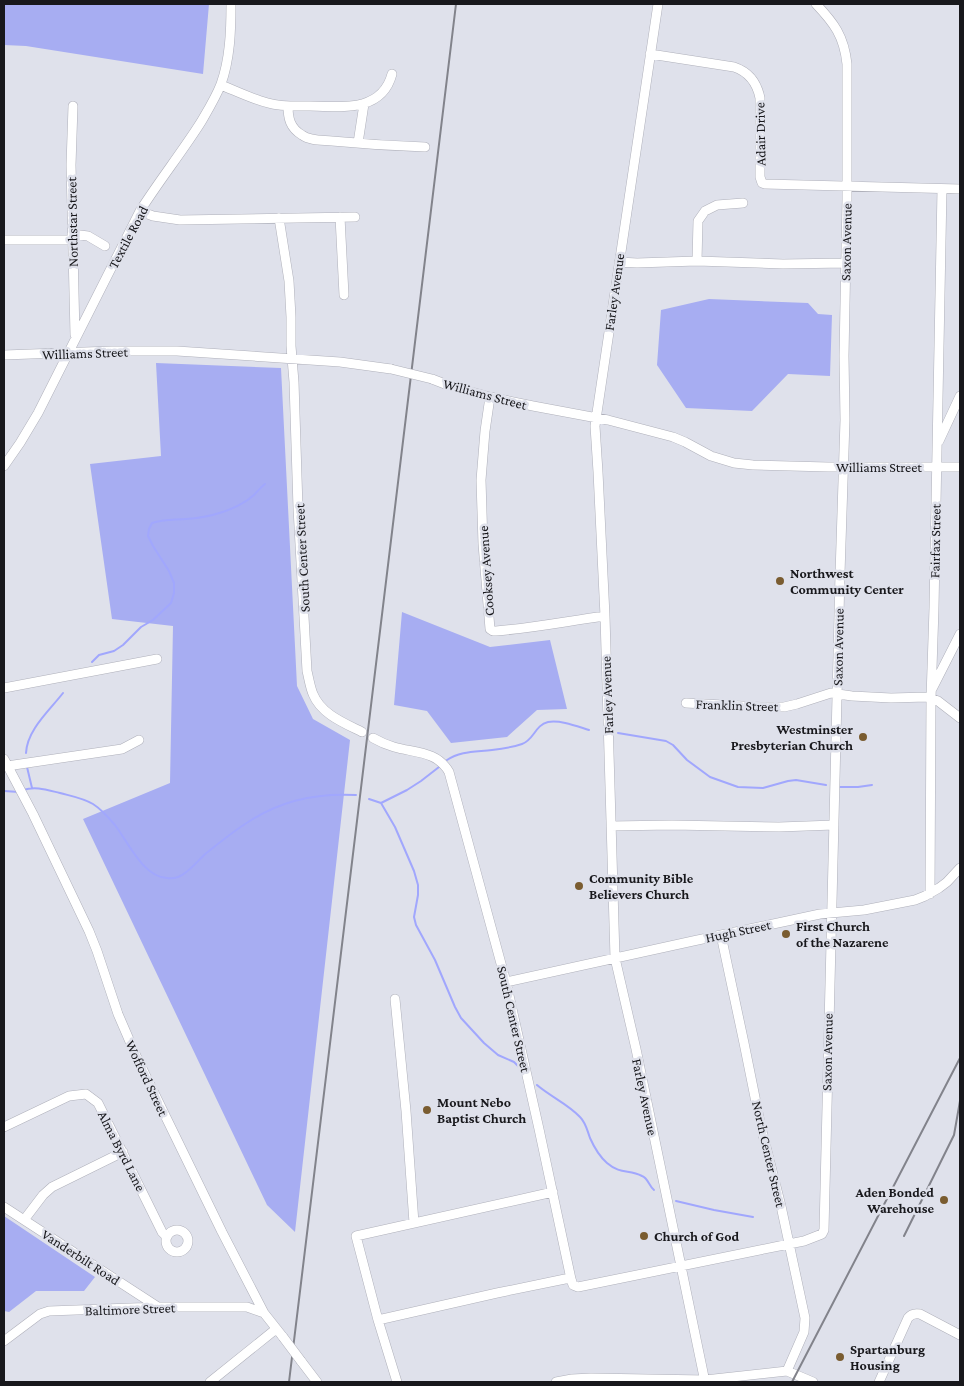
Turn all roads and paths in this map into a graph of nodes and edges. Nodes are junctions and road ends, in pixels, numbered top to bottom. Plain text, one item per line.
1 (231, 4) edge
2 (658, 4) edge
3 (816, 4) edge
4 (650, 54) junction
5 (392, 74) dead end
6 (221, 85) junction
7 (364, 104) junction
8 (73, 106) dead end
9 (288, 106) junction
10 (358, 143) junction
11 (425, 147) dead end
12 (846, 187) junction
13 (942, 188) junction
14 (960, 189) edge
15 (742, 203) dead end
16 (140, 212) junction
17 (340, 217) junction
18 (355, 217) dead end
19 (279, 218) junction
20 (72, 237) junction
21 (4, 240) edge
22 (105, 246) dead end
23 (697, 261) junction
24 (619, 262) junction
25 (846, 263) junction
26 (344, 295) dead end
27 (76, 338) junction
28 (68, 353) junction
29 (4, 355) edge
30 (292, 359) junction
31 (490, 396) junction
32 (960, 396) edge
33 (596, 418) junction
34 (937, 444) junction
35 (4, 466) edge
36 (843, 467) junction
37 (937, 467) junction
38 (960, 467) edge
39 (604, 616) junction
40 (960, 634) edge
41 (157, 659) dead end
42 (4, 688) edge
43 (837, 694) junction
44 (931, 694) junction
45 (686, 703) dead end
46 (960, 718) edge
47 (362, 732) dead end
48 (373, 738) dead end
49 (139, 740) dead end
50 (5, 762) edge
51 (834, 825) junction
52 (611, 826) junction
53 (960, 868) edge
54 (930, 894) junction
55 (832, 913) junction
56 (720, 935) junction
57 (615, 958) junction
58 (506, 982) junction
59 (395, 1000) dead end
60 (4, 1127) edge
61 (123, 1152) junction
62 (553, 1192) junction
63 (4, 1207) edge
64 (24, 1220) junction
65 (414, 1223) junction
66 (167, 1237) dead end
67 (789, 1244) junction
68 (681, 1266) junction
69 (570, 1279) junction
70 (158, 1307) junction
71 (264, 1313) junction
72 (378, 1320) junction
73 (276, 1329) junction
74 (960, 1335) edge
75 (4, 1341) edge
76 (787, 1371) junction
77 (573, 1381) edge
78 (705, 1381) edge
79 (210, 1382) edge
80 (316, 1382) edge
81 (397, 1382) edge
82 (556, 1382) edge
83 (813, 1382) edge
84 (879, 1382) edge

1 - 6 street, Textile Road
2 - 4 street, Farley Avenue
3 - 12 street, Saxon Avenue
4 - 12 street, Adair Drive
4 - 24 street, Farley Avenue
5 - 7 street
6 - 9 street
6 - 16 street, Textile Road
7 - 9 street
7 - 10 street
8 - 20 street, Northstar Street
9 - 10 street
10 - 11 street
12 - 13 street
12 - 25 street, Saxon Avenue
13 - 14 street
13 - 34 street, Fairfax Street
15 - 23 street
16 - 19 street
16 - 27 street, Textile Road
17 - 18 street
17 - 19 street
17 - 26 street
19 - 30 street, South Center Street
20 - 21 street
20 - 22 street
20 - 27 street, Northstar Street
23 - 24 street
23 - 25 street
24 - 33 street, Farley Avenue
25 - 36 street, Saxon Avenue
27 - 28 street, Textile Road
28 - 29 street, Williams Street
28 - 30 street, Williams Street
28 - 35 street, Textile Road
30 - 31 street, Williams Street, bridge
30 - 47 street, South Center Street
31 - 33 street, Williams Street
31 - 39 street, Cooksey Avenue
32 - 34 street
33 - 36 street, Williams Street
33 - 39 street, Farley Avenue
34 - 37 street, Fairfax Street
36 - 37 street, Williams Street
36 - 43 street, Saxon Avenue
37 - 38 street, Williams Street
37 - 44 street, Fairfax Street
39 - 52 street, Farley Avenue
40 - 44 street
41 - 42 street
43 - 44 street, Franklin Street
43 - 45 street, Franklin Street
43 - 51 street, Saxon Avenue
44 - 46 street
44 - 54 street, Fairfax Street
48 - 58 street, South Center Street
49 - 50 street
50 - 71 street, Wofford Street
51 - 52 street
51 - 55 street, Saxon Avenue
52 - 57 street, Farley Avenue
53 - 54 street, Hugh Street
54 - 55 street, Hugh Street
55 - 56 street, Hugh Street
55 - 67 street, Saxon Avenue
56 - 57 street, Hugh Street
56 - 67 street, North Center Street
57 - 58 street, Hugh Street
57 - 68 street, Farley Avenue
58 - 62 street, South Center Street
59 - 65 street
60 - 61 street, Alma Byrd Lane
61 - 64 street
61 - 66 street, Alma Byrd Lane
62 - 65 street
62 - 69 street, South Center Street
63 - 64 street, Vanderbilt Road
64 - 70 street, Vanderbilt Road
65 - 72 street
67 - 68 street
67 - 76 street, North Center Street
68 - 69 street
68 - 78 street, Farley Avenue
69 - 72 street
70 - 71 street, Baltimore Street
70 - 75 street, Baltimore Street
71 - 73 street, Wofford Street
72 - 81 street
73 - 79 street
73 - 80 street, Wofford Street, bridge
74 - 84 street
76 - 78 street
76 - 83 street
77 - 78 street
77 - 82 street

